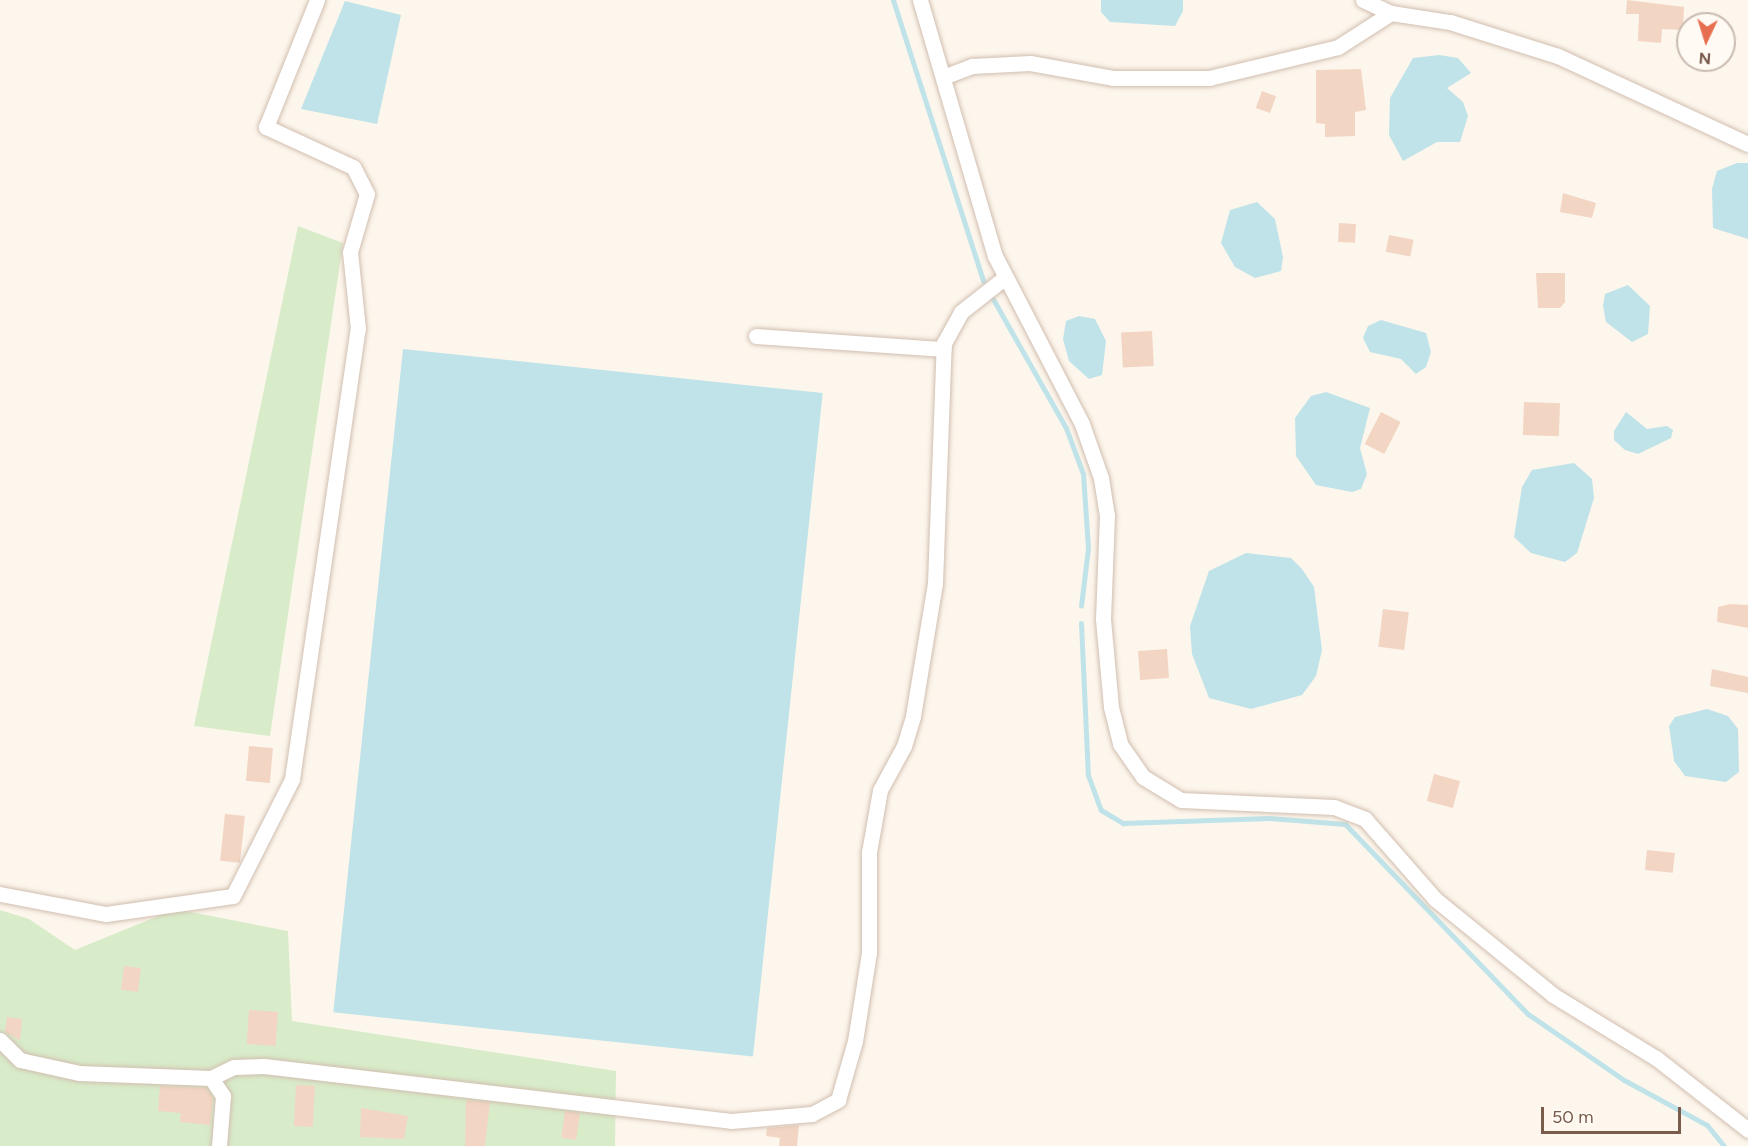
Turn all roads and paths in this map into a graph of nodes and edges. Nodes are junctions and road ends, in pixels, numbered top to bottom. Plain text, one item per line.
1 (317, 0) edge
2 (920, 0) edge
3 (1363, 0) edge
4 (1391, 13) junction
5 (943, 77) junction
6 (1748, 144) edge
7 (1004, 278) junction
8 (756, 336) dead end
9 (944, 349) junction
10 (0, 894) edge
11 (0, 1040) edge
12 (211, 1078) junction
13 (1748, 1130) edge
14 (219, 1146) edge

1 - 10 street
2 - 5 street
3 - 4 street
4 - 5 street
4 - 6 street
5 - 7 street
7 - 9 street
7 - 13 street
8 - 9 street
9 - 12 street
11 - 12 street
12 - 14 street

